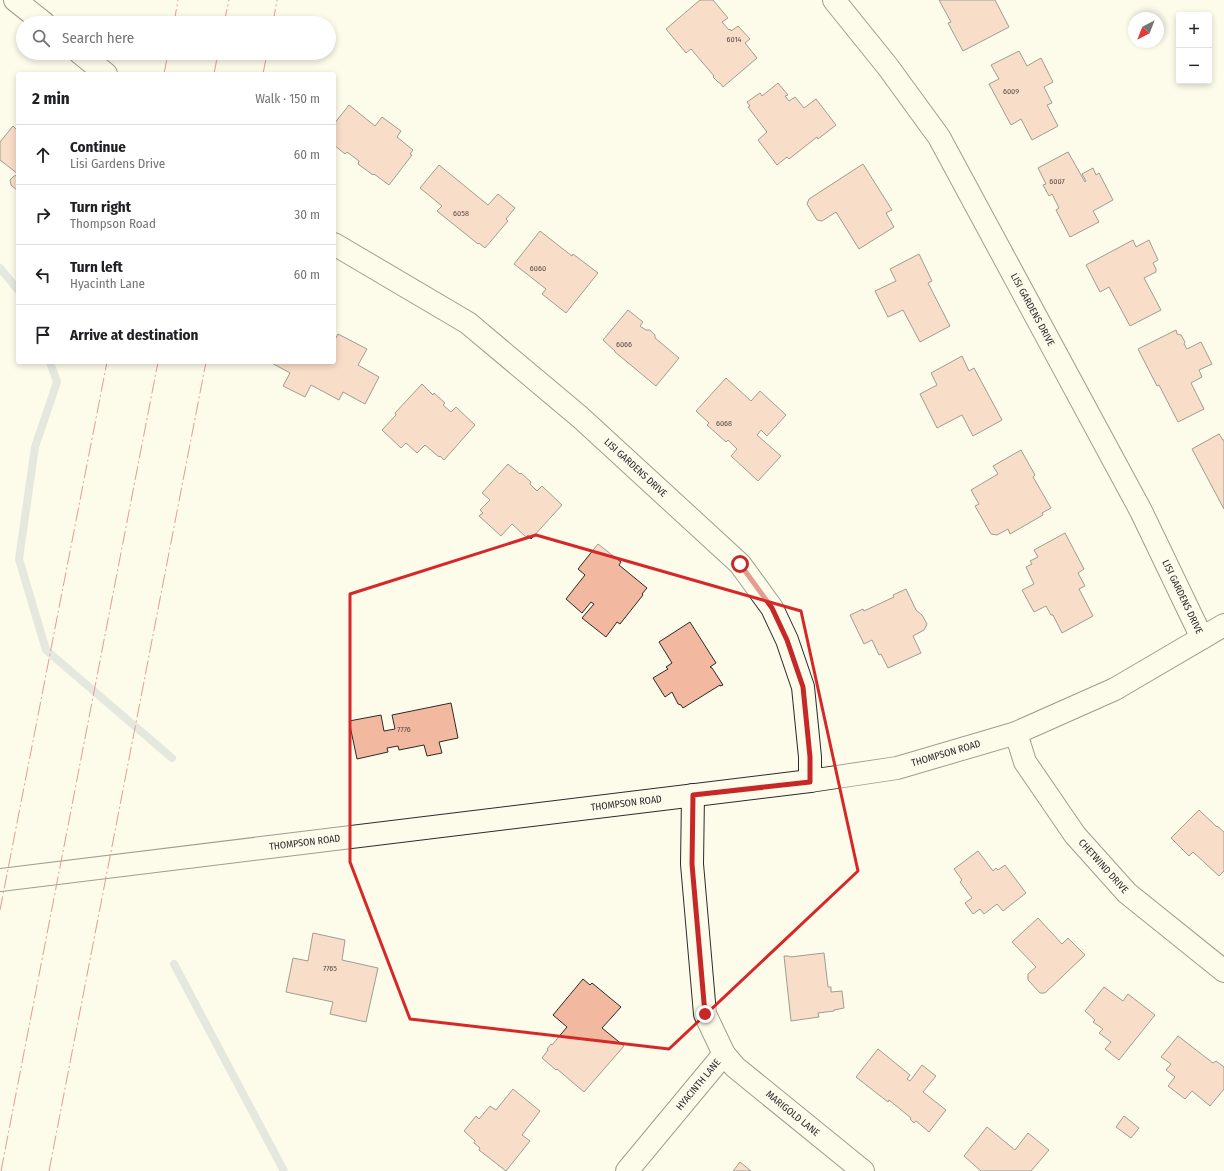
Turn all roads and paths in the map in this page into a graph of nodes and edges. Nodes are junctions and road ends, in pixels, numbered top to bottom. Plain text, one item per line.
1 (16, 0) edge
2 (834, 0) edge
3 (35, 16) edge
4 (89, 60) edge
5 (104, 72) edge
6 (336, 245) edge
7 (1224, 625) edge
8 (1202, 638) junction
9 (1016, 733) junction
10 (810, 782) junction
11 (693, 795) junction
12 (0, 880) edge
13 (1224, 971) edge
14 (724, 1054) junction
15 (627, 1171) edge
16 (863, 1171) edge

1 - 3 street
2 - 8 street, LISI GARDENS DRIVE
4 - 5 street
6 - 10 street, LISI GARDENS DRIVE
7 - 8 street, THOMPSON ROAD
8 - 9 street, THOMPSON ROAD
9 - 10 street, THOMPSON ROAD
9 - 13 street, CHETWIND DRIVE
10 - 11 street, THOMPSON ROAD
11 - 12 street, THOMPSON ROAD
11 - 14 street, HYACINTH LANE
14 - 15 street, HYACINTH LANE
14 - 16 street, MARIGOLD LANE

